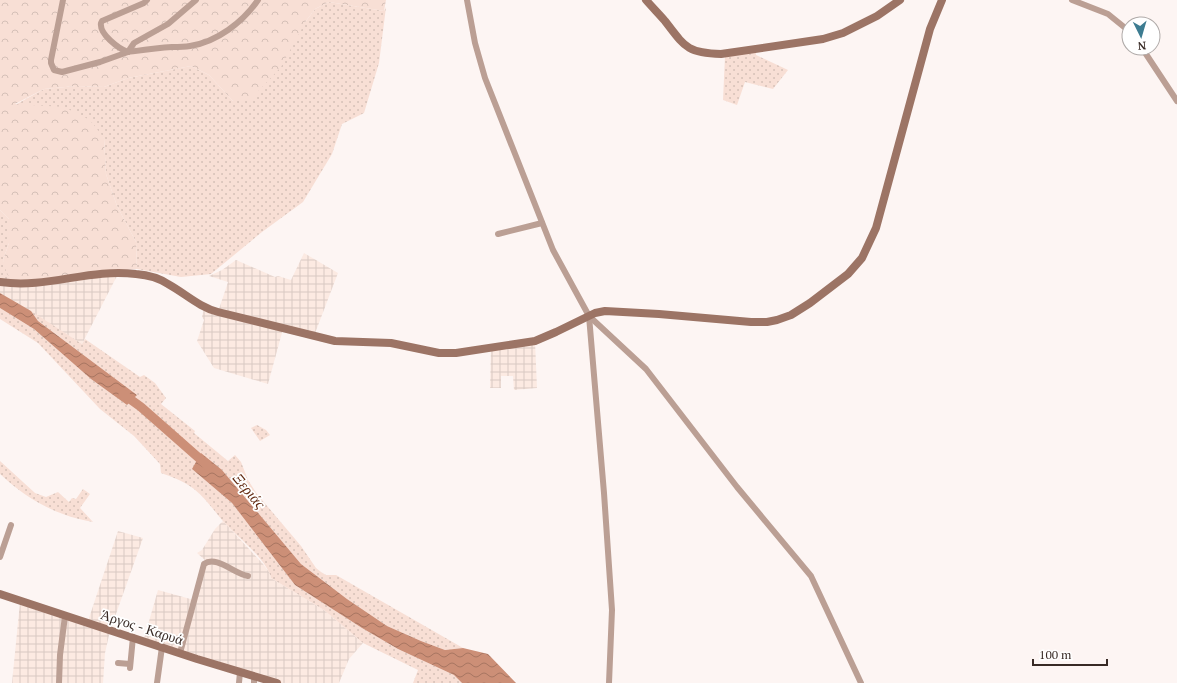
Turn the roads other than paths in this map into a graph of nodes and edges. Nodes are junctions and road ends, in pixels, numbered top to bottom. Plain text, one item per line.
1 (63, 0) edge
2 (147, 0) edge
3 (196, 0) edge
4 (258, 0) edge
5 (467, 0) edge
6 (646, 0) edge
7 (900, 0) edge
8 (942, 0) edge
9 (1072, 0) edge
10 (1121, 25) edge
11 (128, 52) junction
12 (1147, 56) edge
13 (1177, 101) edge
14 (542, 223) junction
15 (498, 234) dead end
16 (0, 282) edge
17 (588, 316) junction
18 (11, 525) dead end
19 (0, 557) edge
20 (248, 576) dead end
21 (0, 594) edge
22 (65, 616) junction
23 (132, 637) junction
24 (162, 647) junction
25 (180, 653) junction
26 (118, 663) dead end
27 (240, 672) junction
28 (254, 680) edge
29 (59, 683) edge
30 (157, 683) edge
31 (239, 683) edge
32 (276, 683) edge
33 (609, 683) edge
34 (861, 683) edge

1 - 11 street
2 - 11 street
3 - 11 street
4 - 11 street
5 - 14 street
6 - 7 street
8 - 17 street
9 - 10 street
12 - 13 street
14 - 15 street
14 - 17 street
16 - 17 street
17 - 33 street
17 - 34 street
18 - 19 street
20 - 25 street
21 - 22 street, Άργος - Καρυά
22 - 23 street, Άργος - Καρυά
22 - 29 street
23 - 24 street, Άργος - Καρυά
23 - 26 street
24 - 25 street, Άργος - Καρυά
24 - 30 street
25 - 27 street, Άργος - Καρυά
27 - 28 street, Άργος - Καρυά
27 - 31 street
28 - 32 street, Άργος - Καρυά

